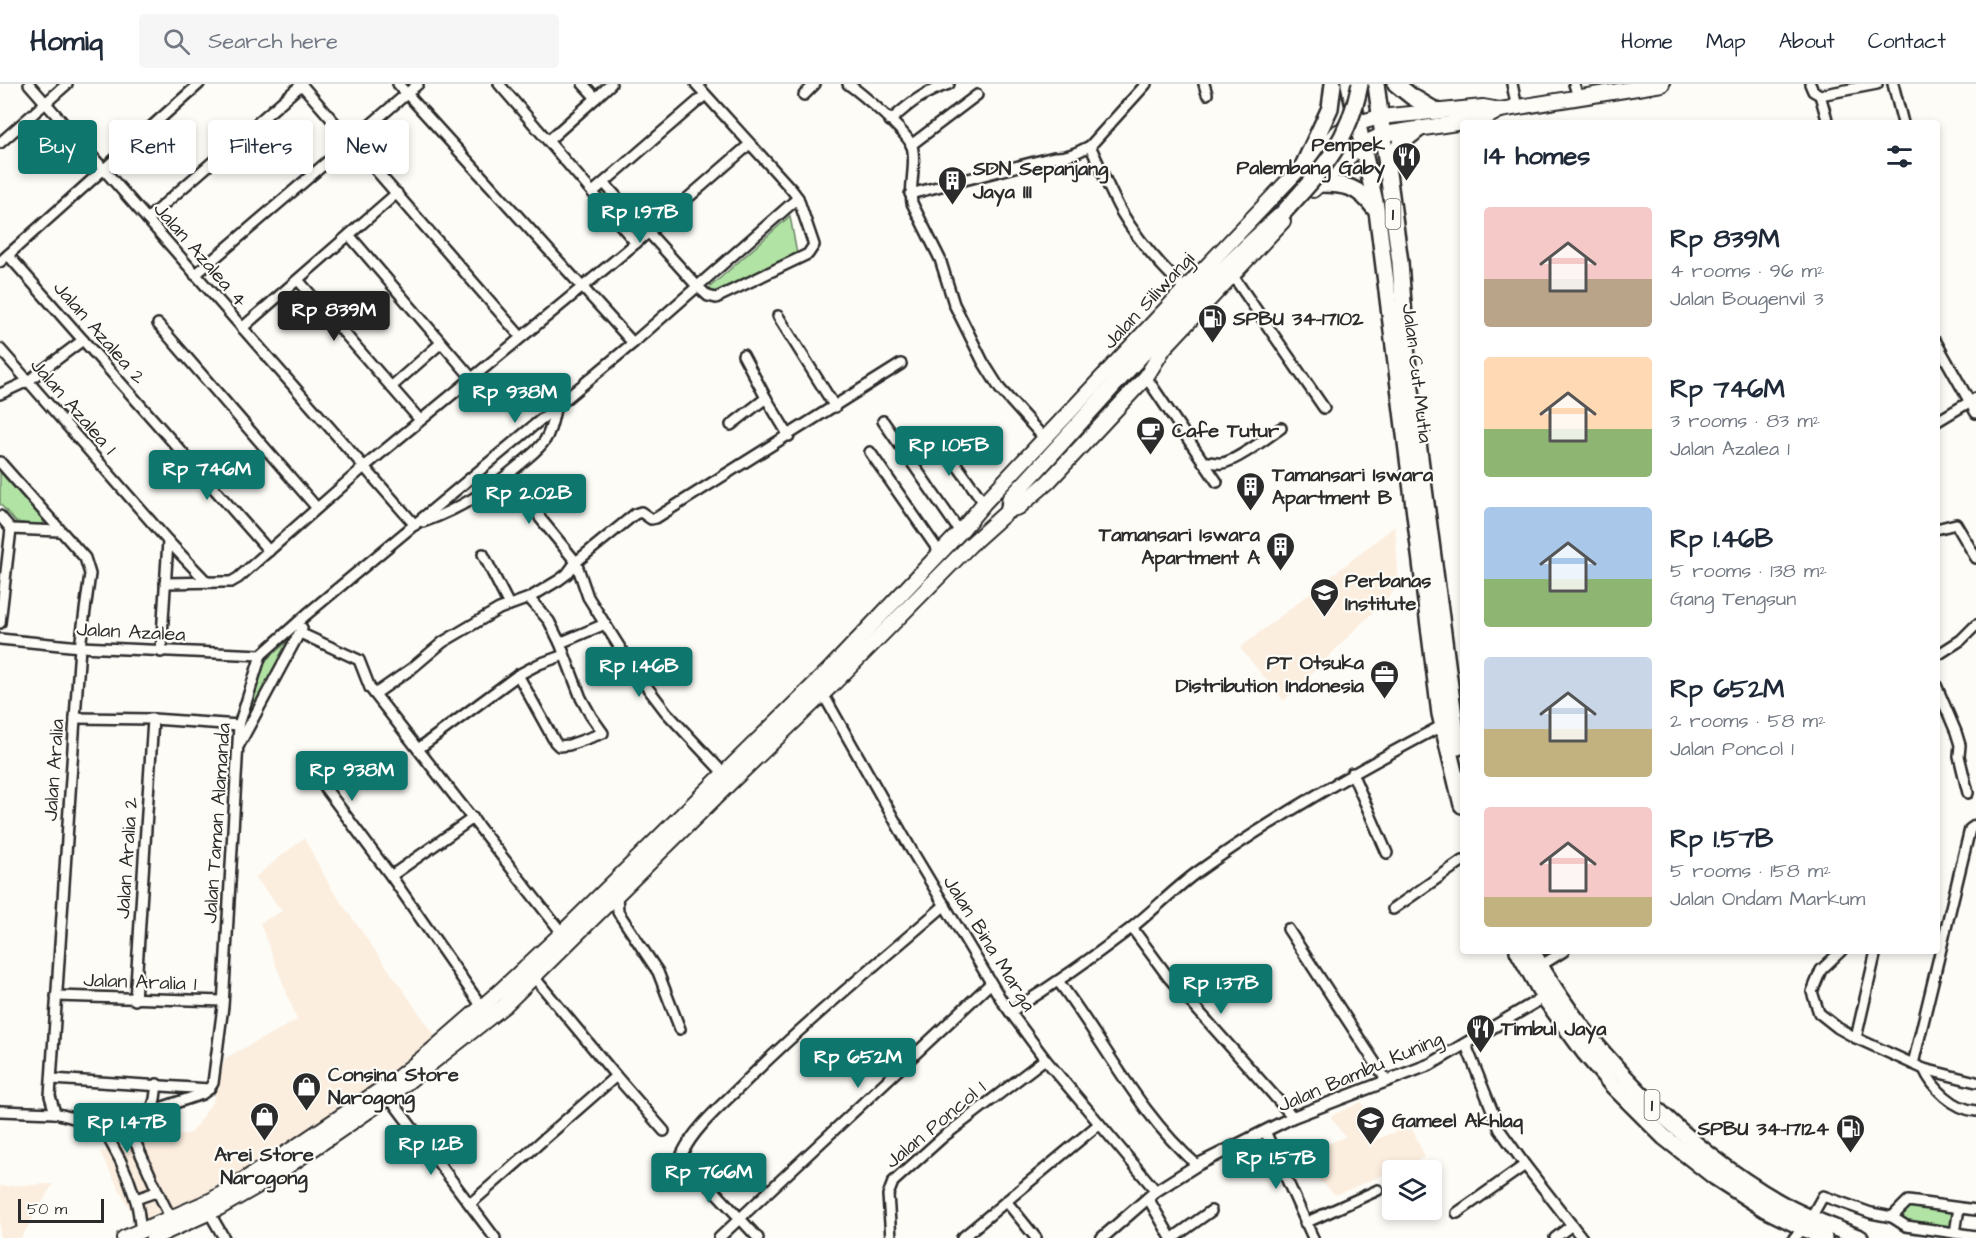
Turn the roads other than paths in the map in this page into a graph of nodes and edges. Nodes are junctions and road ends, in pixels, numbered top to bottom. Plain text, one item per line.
1 (29, 84) edge
2 (67, 84) edge
3 (199, 84) edge
4 (301, 84) edge
5 (398, 84) edge
6 (418, 84) edge
7 (500, 84) edge
8 (583, 84) edge
9 (611, 84) edge
10 (696, 84) edge
11 (815, 84) edge
12 (848, 84) edge
13 (950, 84) edge
14 (1146, 84) edge
15 (1204, 84) edge
16 (1333, 84) edge
17 (1349, 84) edge
18 (1360, 84) edge
19 (1376, 84) edge
20 (1396, 84) edge
21 (1512, 84) edge
22 (1662, 84) edge
23 (1810, 84) edge
24 (1877, 84) edge
25 (1893, 84) edge
26 (1576, 90) edge
27 (407, 94) junction
28 (804, 94) dead end
29 (1207, 94) dead end
30 (705, 95) junction
31 (977, 95) dead end
32 (1820, 95) junction
33 (596, 98) junction
34 (45, 103) junction
35 (1517, 108) junction
36 (1500, 110) junction
37 (1436, 111) junction
38 (1380, 117) junction
39 (332, 120) edge
40 (377, 120) edge
41 (890, 120) junction
42 (1478, 120) edge
43 (1826, 120) edge
44 (1902, 120) edge
45 (1358, 123) junction
46 (1460, 123) edge
47 (1420, 129) junction
48 (1384, 134) junction
49 (549, 140) junction
50 (0, 143) edge
51 (750, 144) junction
52 (1363, 144) junction
53 (911, 145) junction
54 (1090, 146) junction
55 (325, 164) edge
56 (1387, 166) junction
57 (1301, 167) junction
58 (103, 169) junction
59 (380, 174) edge
60 (604, 183) junction
61 (1316, 187) junction
62 (593, 192) junction
63 (397, 193) junction
64 (910, 194) junction
65 (798, 198) junction
66 (1377, 211) junction
67 (147, 219) junction
68 (647, 231) junction
69 (349, 235) junction
70 (636, 243) junction
71 (8, 255) junction
72 (0, 262) edge
73 (195, 274) junction
74 (1233, 276) junction
75 (298, 280) junction
76 (582, 286) junction
77 (698, 286) junction
78 (1185, 289) junction
79 (778, 316) dead end
80 (158, 324) dead end
81 (242, 328) junction
82 (521, 337) junction
83 (83, 340) junction
84 (633, 343) junction
85 (441, 344) junction
86 (1940, 348) edge
87 (0, 349) edge
88 (743, 355) dead end
89 (901, 364) dead end
90 (471, 377) junction
91 (1146, 377) junction
92 (28, 381) junction
93 (391, 387) junction
94 (0, 394) edge
95 (766, 398) junction
96 (1973, 400) edge
97 (835, 407) junction
98 (1323, 408) dead end
99 (555, 409) junction
100 (1976, 413) edge
101 (420, 420) junction
102 (1940, 420) edge
103 (883, 421) dead end
104 (731, 425) dead end
105 (1281, 428) dead end
106 (789, 436) junction
107 (936, 436) dead end
108 (1044, 438) junction
109 (870, 452) dead end
110 (0, 462) edge
111 (1203, 462) junction
112 (363, 467) junction
113 (551, 479) dead end
114 (1217, 482) dead end
115 (984, 503) junction
116 (317, 508) junction
117 (1009, 510) junction
118 (0, 516) edge
119 (415, 525) junction
120 (1940, 528) edge
121 (11, 529) junction
122 (59, 531) junction
123 (960, 532) junction
124 (168, 541) junction
125 (269, 551) junction
126 (940, 553) junction
127 (483, 554) dead end
128 (1976, 558) edge
129 (576, 562) junction
130 (165, 582) junction
131 (207, 582) junction
132 (529, 597) junction
133 (509, 605) junction
134 (307, 614) junction
135 (0, 623) edge
136 (605, 624) junction
137 (1976, 625) edge
138 (300, 633) junction
139 (0, 639) edge
140 (560, 643) junction
141 (80, 647) junction
142 (161, 652) junction
143 (1940, 653) edge
144 (261, 655) junction
145 (564, 655) junction
146 (518, 675) junction
147 (818, 689) junction
148 (375, 694) junction
149 (1940, 694) edge
150 (75, 718) junction
151 (153, 719) junction
152 (238, 725) junction
153 (1443, 725) junction
154 (418, 749) junction
155 (236, 750) junction
156 (1460, 758) edge
157 (311, 769) dead end
158 (1352, 773) junction
159 (727, 778) junction
160 (1968, 793) dead end
161 (1460, 797) edge
162 (473, 818) junction
163 (1976, 825) edge
164 (1387, 853) dead end
165 (1460, 862) edge
166 (391, 876) junction
167 (617, 895) junction
168 (945, 905) junction
169 (1393, 909) dead end
170 (1132, 928) junction
171 (1288, 929) dead end
172 (562, 933) junction
173 (1940, 953) edge
174 (1520, 954) edge
175 (1534, 954) edge
176 (1559, 954) edge
177 (1838, 954) edge
178 (1875, 954) edge
179 (1940, 954) edge
180 (1540, 966) junction
181 (534, 977) junction
182 (1058, 981) junction
183 (991, 983) junction
184 (56, 996) junction
185 (1544, 997) junction
186 (135, 1000) junction
187 (223, 1001) junction
188 (482, 1007) junction
189 (1010, 1012) junction
190 (680, 1029) dead end
191 (1856, 1038) junction
192 (1466, 1045) junction
193 (1045, 1059) junction
194 (1913, 1064) junction
195 (1924, 1069) junction
196 (616, 1076) junction
197 (52, 1079) junction
198 (1387, 1081) junction
199 (1976, 1082) edge
200 (157, 1084) junction
201 (209, 1089) junction
202 (389, 1097) junction
203 (0, 1111) edge
204 (1976, 1111) edge
205 (151, 1112) junction
206 (55, 1113) junction
207 (1293, 1117) junction
208 (124, 1120) junction
209 (98, 1122) junction
210 (1099, 1125) junction
211 (664, 1131) dead end
212 (1265, 1131) junction
213 (1197, 1165) junction
214 (1525, 1165) junction
215 (1378, 1190) dead end
216 (156, 1192) junction
217 (1152, 1195) junction
218 (136, 1199) junction
219 (1006, 1201) junction
220 (470, 1204) junction
221 (1959, 1208) junction
222 (1976, 1210) edge
223 (1211, 1211) dead end
224 (209, 1212) junction
225 (1457, 1213) dead end
226 (1892, 1217) junction
227 (740, 1218) junction
228 (1305, 1223) junction
229 (1572, 1225) junction
230 (1803, 1228) edge
231 (171, 1229) edge
232 (1955, 1233) junction
233 (146, 1236) edge
234 (1976, 1236) edge
235 (124, 1238) edge
236 (224, 1238) edge
237 (495, 1238) edge
238 (719, 1238) edge
239 (758, 1238) edge
240 (891, 1238) edge
241 (962, 1238) edge
242 (1036, 1238) edge
243 (1102, 1238) edge
244 (1172, 1238) edge
245 (1313, 1238) edge
246 (1555, 1238) edge
247 (1582, 1238) edge
248 (1824, 1238) edge
249 (1860, 1238) edge

1 - 34 street, Jalan Azalea 4
2 - 34 street
3 - 58 street
4 - 39 street
4 - 67 street
5 - 27 street
6 - 27 street
7 - 49 street
8 - 33 street
9 - 33 street
10 - 30 street
11 - 28 street
12 - 41 street
13 - 41 street
14 - 54 street
15 - 29 street
16 - 57 highway
17 - 45 highway, 1
18 - 117 highway, bridge
19 - 38 highway, 1
20 - 37 highway
21 - 35 street
22 - 26 main road
23 - 32 street
24 - 32 street
25 - 44 street
26 - 35 main road
27 - 40 street
27 - 76 street
30 - 51 street
30 - 60 street
31 - 53 street
32 - 43 street
33 - 49 street
34 - 50 street
34 - 58 street, Jalan Azalea 4
35 - 36 main road
36 - 37 main road, Jalan Siliwangi
36 - 42 main road
37 - 38 main road, Jalan Siliwangi
38 - 45 main road, Jalan Siliwangi
38 - 48 highway, Jalan Cut Mutia / 1
41 - 53 street
45 - 52 highway, Jalan Cut Mutia / 1
45 - 57 main road, Jalan Siliwangi
46 - 47 main road
47 - 48 main road
47 - 56 highway
48 - 52 main road
48 - 56 highway, Jalan Cut Mutia / 1
49 - 62 street
51 - 65 street
51 - 68 street
52 - 61 main road
52 - 66 highway, Jalan Cut Mutia / 1
53 - 64 street
54 - 64 street
54 - 78 street
55 - 73 street
56 - 156 highway, Jalan Cut Mutia / 1
57 - 61 main road
57 - 78 main road, Jalan Siliwangi
58 - 67 street, Jalan Azalea 4
58 - 71 street
59 - 63 street
60 - 62 street
60 - 68 street
61 - 66 highway
61 - 74 main road
62 - 70 street
63 - 69 street
63 - 82 street
64 - 108 street
65 - 77 street
65 - 77 street
66 - 153 highway, Jalan Cut Mutia / 1
67 - 73 street, Jalan Azalea 4
68 - 70 street
68 - 77 street
69 - 75 street
69 - 85 street
70 - 76 street
71 - 72 street
71 - 83 street, Jalan Azalea 2
73 - 81 street, Jalan Azalea 4
74 - 91 main road
74 - 98 street
75 - 81 street
75 - 93 street
76 - 82 street
76 - 84 street
77 - 84 street
78 - 108 main road, Jalan Siliwangi
79 - 97 street
80 - 116 street
81 - 112 street, Jalan Azalea 4
82 - 90 street
83 - 92 street
83 - 125 street, Jalan Azalea 2
84 - 99 street
85 - 90 street
85 - 93 street
86 - 96 street
87 - 92 street, Jalan Azalea 1
88 - 95 street
89 - 97 street
90 - 101 street
91 - 111 street
91 - 117 main road
92 - 94 street
92 - 124 street, Jalan Azalea 1
93 - 101 street
95 - 104 street
95 - 106 street
96 - 100 street
96 - 102 street
97 - 106 street
99 - 119 street
99 - 119 street
101 - 112 street
103 - 123 street
105 - 111 street
106 - 129 street
107 - 115 street
108 - 115 main road, Jalan Siliwangi
109 - 126 street
110 - 122 street, Jalan Aralia
111 - 114 street
112 - 116 street
112 - 119 street, Jalan Azalea 4
113 - 129 street
115 - 123 main road, Jalan Siliwangi
116 - 125 street
117 - 147 main road
118 - 121 street
119 - 134 street
120 - 128 street
121 - 122 street
121 - 135 street
122 - 141 street, Jalan Aralia
123 - 126 main road, Jalan Siliwangi
124 - 130 street
124 - 131 street, Jalan Azalea 1
125 - 131 street
126 - 147 main road, Jalan Siliwangi
127 - 133 street
129 - 132 street
129 - 136 street
130 - 131 street
130 - 142 street
132 - 133 street
132 - 140 street
133 - 148 street
134 - 138 street
134 - 144 street
136 - 140 street
136 - 159 street
137 - 143 street
138 - 148 street
138 - 155 street
139 - 141 street, Jalan Azalea
140 - 145 street
141 - 142 street, Jalan Azalea
141 - 150 street, Jalan Aralia
142 - 144 street, Jalan Azalea
144 - 152 street, Jalan Taman Alamanda
145 - 146 street
145 - 146 street
146 - 154 street
147 - 159 main road
147 - 168 street, Jalan Bina Marga
148 - 154 street
149 - 160 street
150 - 151 street
150 - 184 street, Jalan Aralia
151 - 152 street
151 - 186 street, Jalan Aralia 2
152 - 155 street, Jalan Taman Alamanda
153 - 158 street
153 - 161 highway, Jalan Cut Mutia / 1
154 - 162 street
155 - 187 street, Jalan Taman Alamanda
157 - 166 street
158 - 164 street
158 - 170 street
159 - 167 main road
159 - 172 main road
162 - 166 street
162 - 172 street
163 - 173 street
165 - 169 street
166 - 188 street
167 - 181 main road
167 - 190 street
168 - 183 street, Jalan Bina Marga
168 - 227 street
170 - 182 street
170 - 207 street
171 - 198 street
172 - 188 main road
174 - 185 highway, 1
175 - 180 highway, 1
176 - 180 street
177 - 191 street
178 - 191 street
179 - 194 street
180 - 230 highway, 1
181 - 196 street
181 - 202 main road
182 - 189 street
182 - 213 street
183 - 189 street, Jalan Bina Marga
183 - 227 street
184 - 186 street, Jalan Aralia 1
184 - 197 street, Jalan Aralia
185 - 192 street, Jalan Bambu Kuning
185 - 230 highway, 1
186 - 187 street, Jalan Aralia 1
187 - 201 street, Jalan Taman Alamanda
188 - 231 main road
189 - 193 street, Jalan Bina Marga
191 - 194 street
192 - 198 street, Jalan Bambu Kuning
192 - 214 street
193 - 210 street, Jalan Bina Marga
193 - 240 street, Jalan Poncol 1
194 - 195 street
195 - 199 street
195 - 204 street
196 - 211 street
196 - 220 street
197 - 200 street
197 - 206 street, Jalan Aralia
198 - 207 street, Jalan Bambu Kuning
200 - 201 street
200 - 205 street
201 - 205 street
202 - 220 street
202 - 224 main road
203 - 206 street
205 - 208 street
206 - 209 street
207 - 212 street, Jalan Bambu Kuning
208 - 209 street
208 - 216 street
209 - 218 street
210 - 217 street, Jalan Bina Marga
210 - 219 street
212 - 213 street, Jalan Bambu Kuning
212 - 228 street
213 - 217 street, Jalan Bambu Kuning
214 - 225 street
214 - 229 street
215 - 228 street
216 - 218 street
216 - 231 street
217 - 243 street, Jalan Bambu Kuning
217 - 244 street, Jalan Bina Marga
218 - 233 street
219 - 241 street
219 - 242 street
220 - 237 street
221 - 222 street
221 - 226 street
221 - 232 street
223 - 244 street
224 - 231 main road
224 - 236 street
226 - 230 street
226 - 232 street
227 - 238 street
227 - 239 street
228 - 245 street
229 - 246 street
229 - 247 street
230 - 248 highway, 1
230 - 249 highway, 1
231 - 233 main road
232 - 234 street
233 - 235 main road

